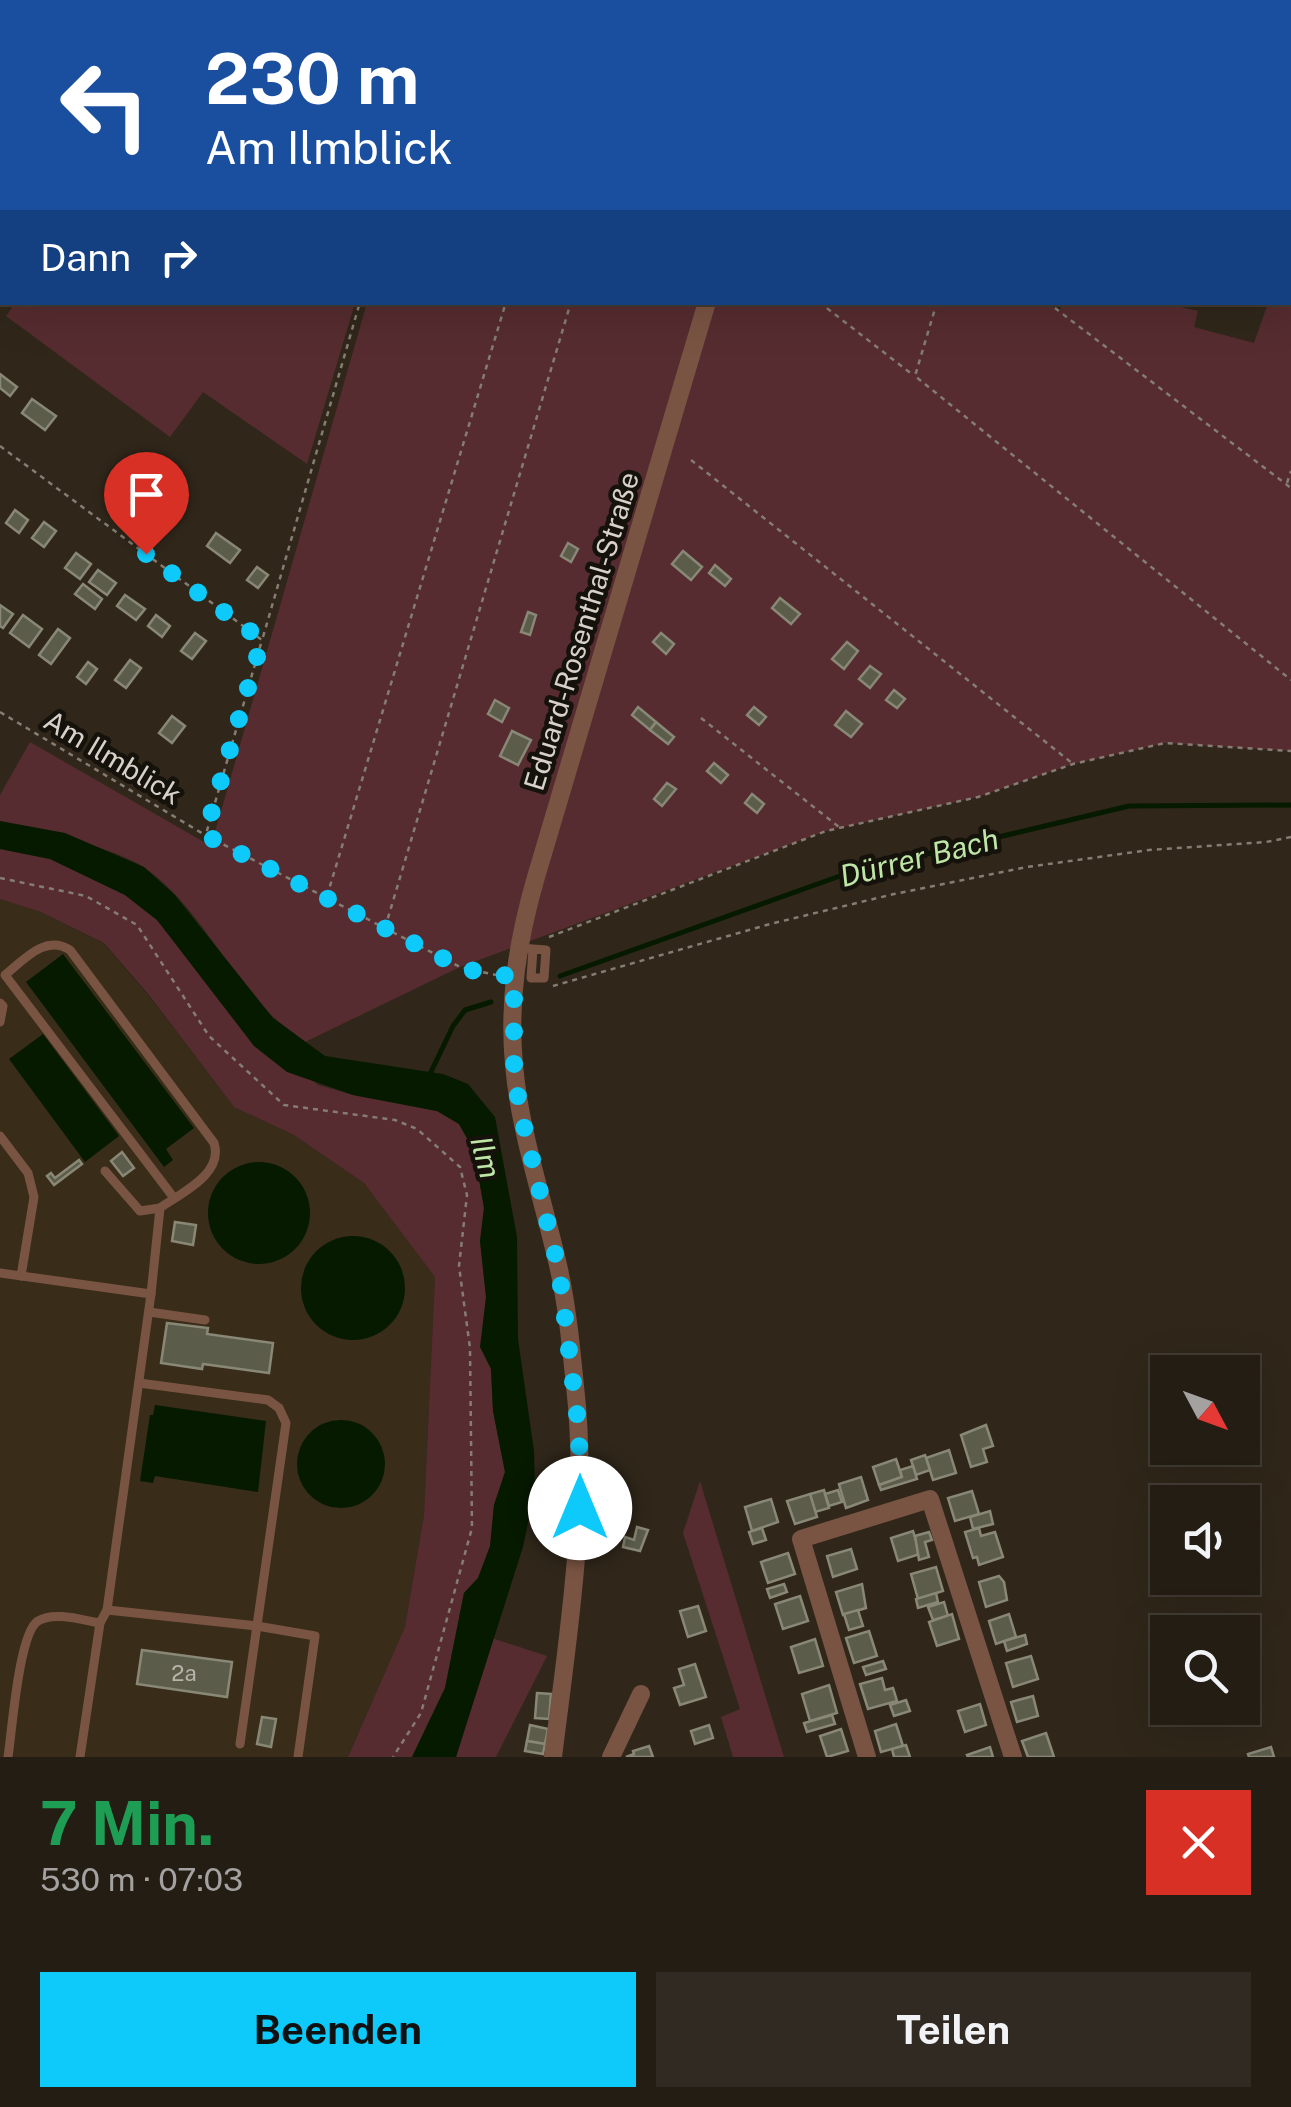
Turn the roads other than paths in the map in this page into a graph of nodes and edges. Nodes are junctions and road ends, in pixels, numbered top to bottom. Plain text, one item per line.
1 (706, 305) edge
2 (2, 977) edge
3 (0, 1003) edge
4 (0, 1022) edge
5 (0, 1136) edge
6 (106, 1170) dead end
7 (174, 1198) junction
8 (160, 1208) junction
9 (0, 1273) edge
10 (20, 1276) junction
11 (151, 1294) junction
12 (149, 1312) junction
13 (205, 1320) dead end
14 (139, 1383) junction
15 (106, 1610) junction
16 (100, 1623) junction
17 (257, 1626) junction
18 (641, 1694) dead end
19 (240, 1744) dead end
20 (8, 1757) edge
21 (80, 1757) edge
22 (298, 1757) edge
23 (553, 1757) edge
24 (610, 1757) edge
25 (867, 1757) edge
26 (1012, 1757) edge

1 - 23 street, Eduard-Rosenthal-Straße
2 - 7 lane
2 - 7 lane
3 - 4 lane
5 - 10 lane
6 - 8 lane
7 - 8 lane
8 - 11 lane
9 - 10 lane
10 - 11 lane
11 - 12 lane
12 - 13 lane
12 - 14 lane
14 - 15 lane
14 - 17 lane
15 - 16 lane
15 - 17 lane
16 - 20 lane
16 - 21 lane
17 - 19 lane
17 - 22 lane
18 - 24 street
25 - 26 street

